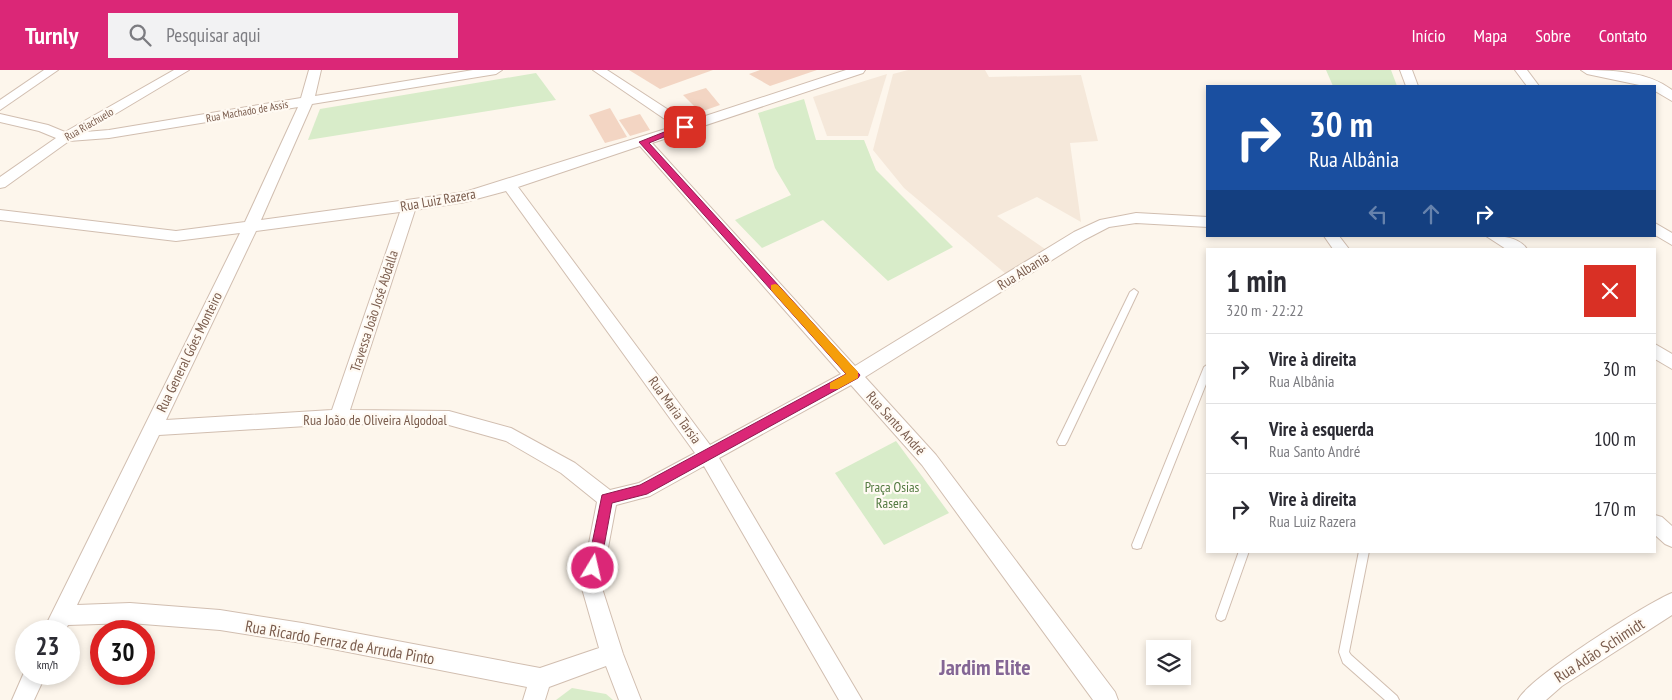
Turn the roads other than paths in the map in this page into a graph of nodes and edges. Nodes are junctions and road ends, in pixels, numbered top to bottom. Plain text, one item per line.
1 (52, 70) edge
2 (183, 70) edge
3 (315, 70) edge
4 (496, 70) edge
5 (599, 70) edge
6 (859, 70) edge
7 (1406, 70) edge
8 (1521, 70) edge
9 (1587, 70) edge
10 (1412, 85) edge
11 (1532, 85) edge
12 (1651, 85) edge
13 (1656, 88) edge
14 (1669, 94) edge
15 (307, 101) junction
16 (0, 106) edge
17 (0, 118) edge
18 (685, 127) junction
19 (66, 137) junction
20 (644, 142) junction
21 (0, 184) edge
22 (510, 185) junction
23 (409, 206) junction
24 (0, 215) edge
25 (1206, 222) edge
26 (250, 228) junction
27 (1656, 229) edge
28 (1332, 237) edge
29 (1495, 237) edge
30 (1672, 240) edge
31 (1340, 248) edge
32 (1517, 248) edge
33 (1134, 292) dead end
34 (1656, 351) edge
35 (1672, 363) edge
36 (1206, 372) edge
37 (854, 375) junction
38 (339, 418) junction
39 (152, 428) junction
40 (1062, 442) dead end
41 (708, 456) junction
42 (607, 499) junction
43 (1656, 524) edge
44 (1672, 538) edge
45 (1137, 546) dead end
46 (1243, 553) edge
47 (1364, 553) edge
48 (1672, 603) edge
49 (1221, 616) dead end
50 (59, 620) edge
51 (80, 620) edge
52 (612, 654) junction
53 (30, 685) edge
54 (537, 689) edge
55 (23, 700) edge
56 (630, 700) edge
57 (851, 700) edge
58 (1107, 700) edge
59 (1393, 700) edge
60 (1530, 700) edge

1 - 16 street
2 - 19 street, Rua Riachuelo
3 - 15 street, Rua General Góes Monteiro
4 - 15 street, Rua Machado de Assis
5 - 18 street
6 - 18 street, Rua Luiz Razera
7 - 10 street
8 - 11 street
9 - 12 street
13 - 14 street
15 - 19 street, Rua Machado de Assis
15 - 26 street, Rua General Góes Monteiro
17 - 19 street, Rua Machado de Assis
18 - 20 street, Rua Luiz Razera
19 - 21 street, Rua Riachuelo
20 - 22 street, Rua Luiz Razera
20 - 37 street, Rua Santo André
22 - 23 street, Rua Luiz Razera
22 - 41 street, Rua Maria Tarsia
23 - 26 street, Rua Luiz Razera
23 - 38 street, Travessa João José Abdalla
24 - 26 street, Rua Luiz Razera
25 - 37 street, Rua Albania
26 - 39 street, Rua General Góes Monteiro
27 - 30 street
28 - 31 street
29 - 32 street
33 - 40 lane
34 - 35 street
36 - 45 lane
37 - 41 street, Rua Albania
37 - 58 street, Rua Santo André
38 - 39 street, Rua João de Oliveira Algodoal
38 - 42 street, Rua João de Oliveira Algodoal
39 - 50 street, Rua General Góes Monteiro
41 - 42 street, Rua Albania
41 - 57 street, Rua Maria Tarsia
42 - 52 street
43 - 44 street
46 - 49 lane
47 - 59 lane
48 - 60 street, Rua Adão Schimidt
51 - 54 street, Rua Ricardo Ferraz de Arruda Pinto
52 - 54 street, Rua Ricardo Ferraz de Arruda Pinto
52 - 56 street
53 - 55 street

